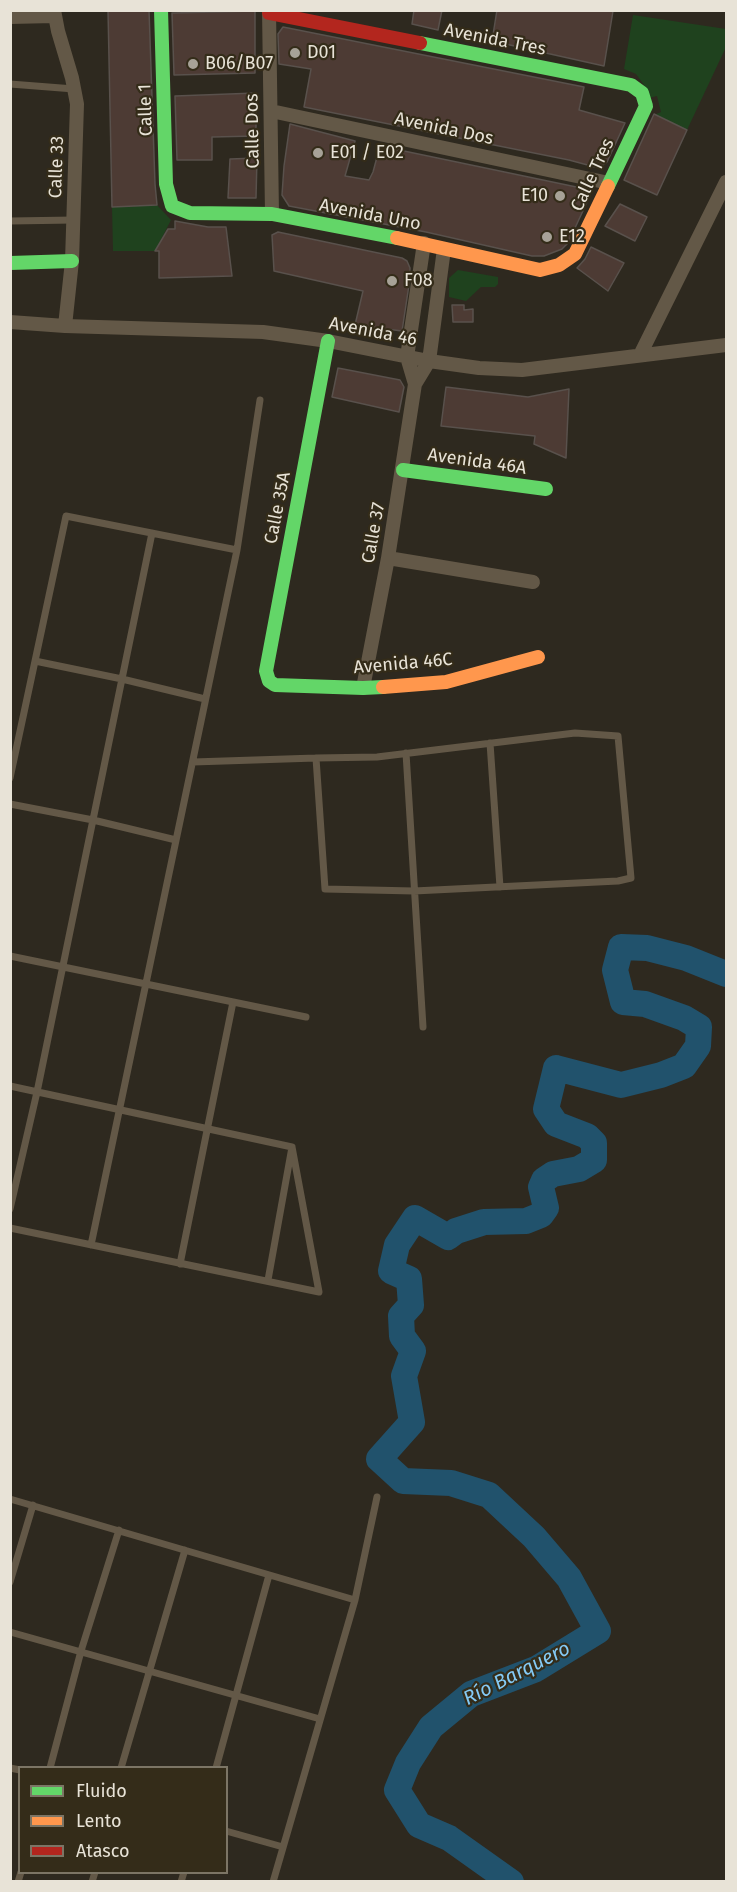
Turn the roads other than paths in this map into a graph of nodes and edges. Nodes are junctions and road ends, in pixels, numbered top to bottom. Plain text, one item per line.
1 (161, 10) edge
2 (269, 12) edge
3 (54, 13) edge
4 (10, 17) edge
5 (10, 84) edge
6 (74, 89) junction
7 (642, 93) joint
8 (271, 111) junction
9 (726, 182) edge
10 (609, 183) junction
11 (172, 206) joint
12 (272, 214) junction
13 (74, 220) junction
14 (10, 221) edge
15 (424, 243) junction
16 (444, 249) junction
17 (72, 261) junction
18 (10, 263) edge
19 (559, 265) joint
20 (10, 322) edge
21 (65, 326) junction
22 (328, 340) junction
23 (726, 345) edge
24 (640, 355) junction
25 (407, 357) junction
26 (429, 361) junction
27 (415, 384) junction
28 (260, 400) dead end
29 (403, 470) junction
30 (546, 489) dead end
31 (152, 533) junction
32 (237, 549) junction
33 (388, 558) junction
34 (533, 582) dead end
35 (538, 657) dead end
36 (35, 661) junction
37 (122, 679) junction
38 (269, 681) joint
39 (363, 688) junction
40 (205, 699) junction
41 (490, 743) junction
42 (406, 753) junction
43 (316, 758) junction
44 (193, 762) junction
45 (10, 778) edge
46 (10, 804) edge
47 (93, 820) junction
48 (176, 840) junction
49 (500, 887) junction
50 (414, 891) junction
51 (10, 956) edge
52 (62, 967) junction
53 (146, 984) junction
54 (233, 1002) junction
55 (306, 1017) dead end
56 (423, 1027) dead end
57 (10, 1086) edge
58 (37, 1092) junction
59 (120, 1108) junction
60 (207, 1128) junction
61 (292, 1147) junction
62 (10, 1209) edge
63 (10, 1228) edge
64 (91, 1245) junction
65 (180, 1264) junction
66 (268, 1280) junction
67 (377, 1497) dead end
68 (10, 1499) edge
69 (33, 1505) junction
70 (118, 1530) junction
71 (185, 1550) junction
72 (269, 1575) junction
73 (10, 1582) edge
74 (355, 1600) junction
75 (10, 1632) edge
76 (81, 1651) junction
77 (150, 1671) junction
78 (236, 1695) junction
79 (320, 1719) junction
80 (50, 1766) edge
81 (121, 1766) edge
82 (216, 1766) edge
83 (228, 1832) edge
84 (283, 1847) junction
85 (273, 1881) edge

1 - 11 street, Calle 1
2 - 7 street, Avenida Tres
2 - 8 street, Calle Dos
3 - 4 street
3 - 6 street, Calle 33
5 - 6 lane
6 - 13 street, Calle 33
7 - 10 street, Calle Tres
8 - 10 street, Avenida Dos
8 - 12 street, Calle Dos
9 - 24 street
10 - 19 street, Calle Tres
11 - 12 street, Avenida Uno
12 - 15 street, Avenida Uno
13 - 14 lane
13 - 17 street, Calle 33
15 - 16 street, Avenida Uno
15 - 25 street, Calle 37
16 - 19 street, Avenida Uno
16 - 26 street, Calle 37
17 - 18 street
17 - 21 street, Calle 33
20 - 21 street, Avenida 46
21 - 22 street, Avenida 46
22 - 25 street, Avenida 46
22 - 38 street, Calle 35A
23 - 24 street, Avenida 46
24 - 26 street, Avenida 46
25 - 26 street, Avenida 46
25 - 27 street, Calle 37
26 - 27 street, Calle 37
27 - 29 street, Calle 37
28 - 32 lane
29 - 30 street, Avenida 46A
29 - 33 street, Calle 37
31 - 32 lane
31 - 36 lane
31 - 37 lane
32 - 40 lane
33 - 34 street
33 - 39 street, Calle 37
35 - 39 street, Avenida 46C
36 - 37 lane
36 - 45 lane
37 - 40 lane
37 - 47 lane
38 - 39 street, Avenida 46C
40 - 44 lane
41 - 42 lane
41 - 49 lane
41 - 49 lane
42 - 43 lane
42 - 50 lane
43 - 44 lane
43 - 50 lane
44 - 48 lane
46 - 47 lane
47 - 48 lane
47 - 52 lane
48 - 53 lane
49 - 50 lane
50 - 56 lane
51 - 52 lane
52 - 53 lane
52 - 58 lane
53 - 54 lane
53 - 59 lane
54 - 55 lane
54 - 60 lane
57 - 58 lane
58 - 59 lane
58 - 62 lane
59 - 60 lane
59 - 64 lane
60 - 61 lane
60 - 65 lane
61 - 66 lane
61 - 66 lane
63 - 64 lane
64 - 65 lane
65 - 66 lane
67 - 74 lane
68 - 69 lane
69 - 70 lane
69 - 73 lane
70 - 71 lane
70 - 76 lane
71 - 72 lane
71 - 77 lane
72 - 74 lane
72 - 78 lane
74 - 79 lane
75 - 76 lane
76 - 77 lane
76 - 80 lane
77 - 78 lane
77 - 81 lane
78 - 79 lane
78 - 82 lane
79 - 84 lane
83 - 84 lane
84 - 85 lane

